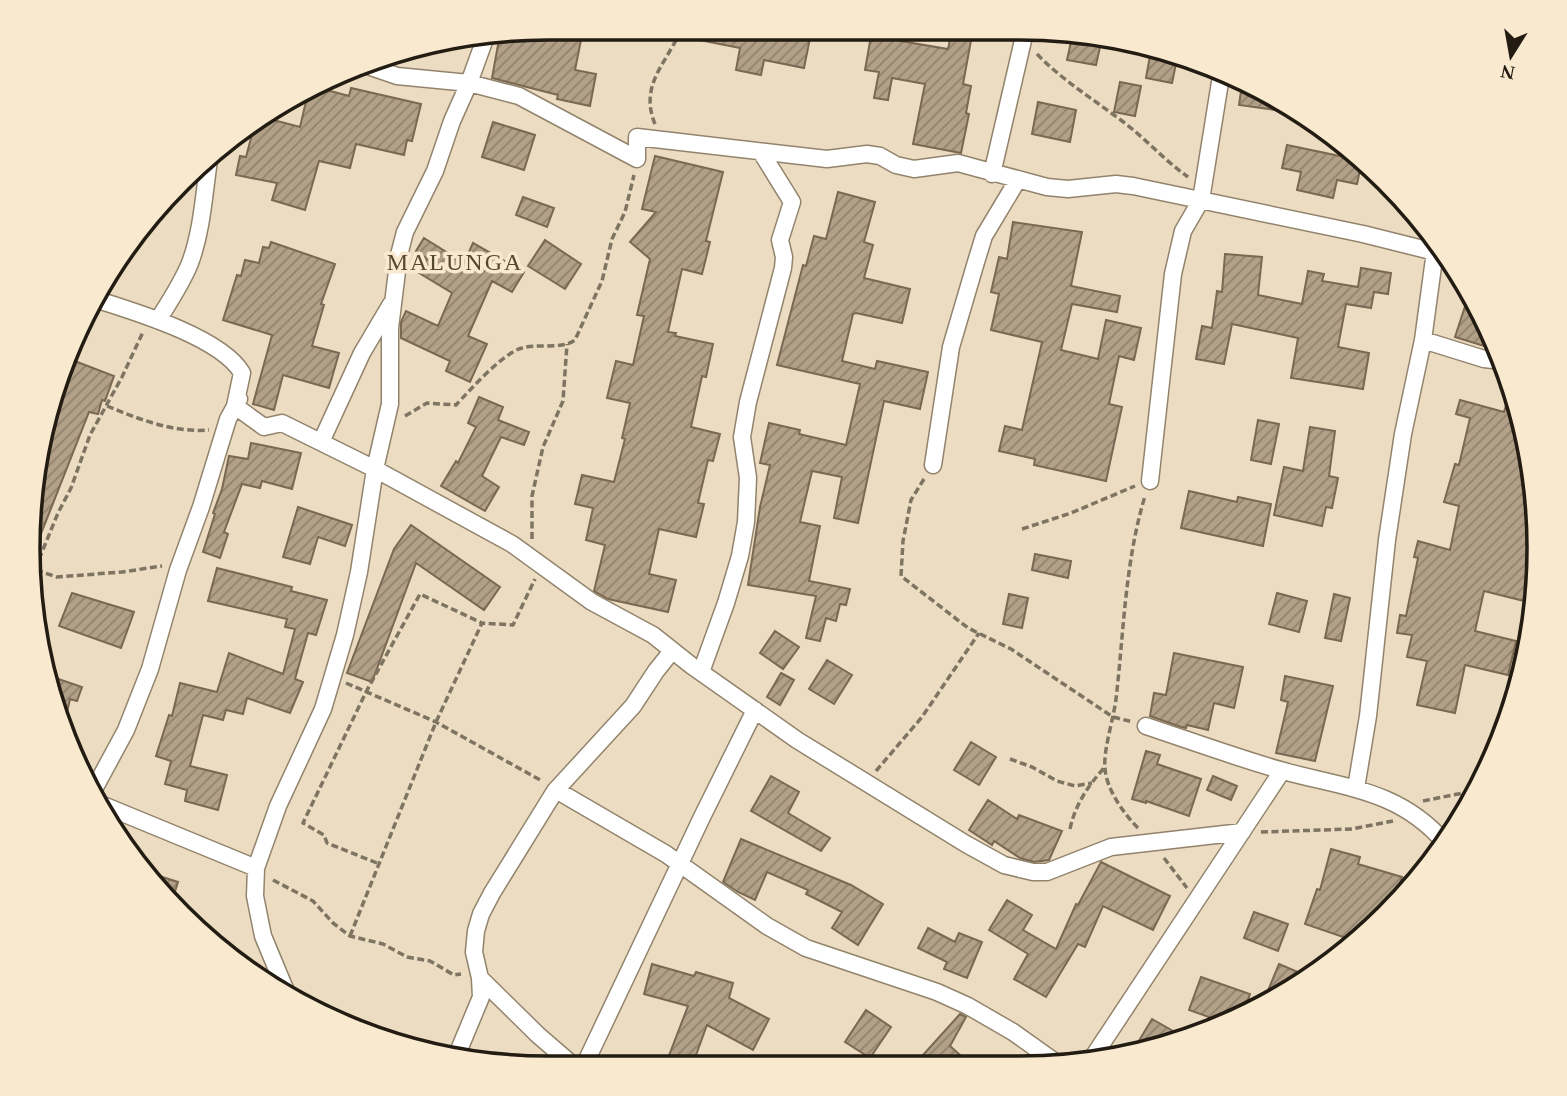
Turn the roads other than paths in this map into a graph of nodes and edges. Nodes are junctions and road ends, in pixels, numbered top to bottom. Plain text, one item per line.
1 (1023, 40) edge
2 (483, 45) edge
3 (378, 70) edge
4 (469, 83) junction
5 (1221, 83) edge
6 (761, 152) junction
7 (207, 172) edge
8 (992, 174) junction
9 (1017, 181) junction
10 (1202, 194) junction
11 (1426, 245) edge
12 (1434, 256) edge
13 (394, 299) junction
14 (104, 302) edge
15 (154, 319) junction
16 (1423, 340) junction
17 (1490, 360) edge
18 (235, 406) junction
19 (321, 442) junction
20 (933, 466) road end
21 (374, 469) junction
22 (1150, 481) road end
23 (672, 650) junction
24 (701, 672) junction
25 (755, 710) junction
26 (1146, 726) road end
27 (1282, 771) junction
28 (98, 782) edge
29 (1356, 788) junction
30 (556, 790) junction
31 (112, 809) edge
32 (1242, 832) junction
33 (1437, 835) edge
34 (680, 863) junction
35 (256, 868) junction
36 (479, 974) junction
37 (281, 980) edge
38 (460, 1048) edge
39 (1098, 1049) edge
40 (1046, 1055) edge
41 (562, 1056) edge
42 (589, 1056) edge

1 - 8 street
2 - 4 street
3 - 4 street
4 - 6 street
4 - 13 street
5 - 10 street
6 - 8 street
6 - 24 street
7 - 15 street
8 - 9 street
9 - 10 street
9 - 20 street
10 - 11 street
10 - 22 street
12 - 16 street
13 - 19 street
13 - 21 street
14 - 15 street
15 - 18 street
16 - 17 street
16 - 29 street
18 - 19 street
18 - 28 street
19 - 21 street
21 - 23 street
21 - 35 street
23 - 24 street
23 - 30 street
24 - 25 street
25 - 32 street
25 - 34 street
26 - 27 street
27 - 29 street
27 - 32 street
29 - 33 street
30 - 34 street
30 - 36 street
31 - 35 street
32 - 39 street
34 - 40 street
34 - 42 street
35 - 37 street
36 - 38 street
36 - 41 street

